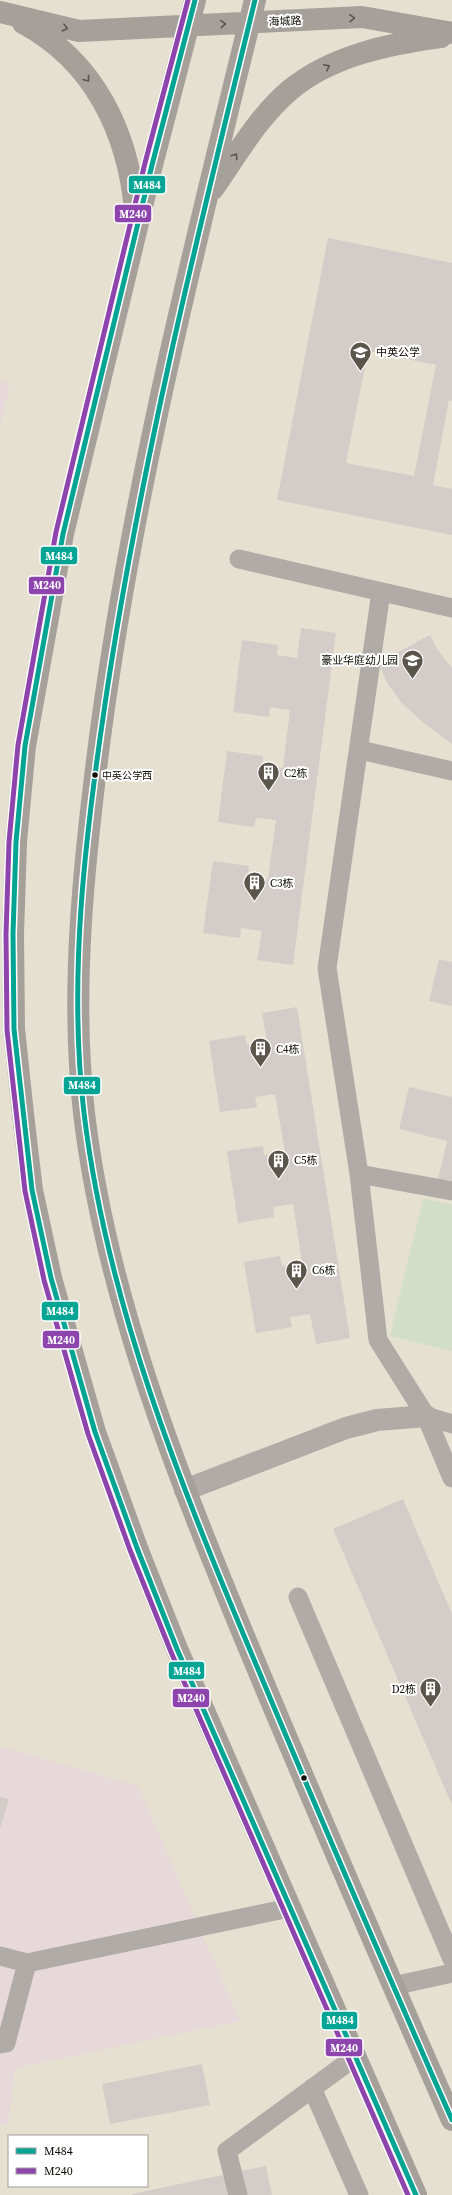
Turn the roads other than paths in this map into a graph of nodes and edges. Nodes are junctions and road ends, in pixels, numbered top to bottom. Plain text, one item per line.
1 (195, 0) edge
2 (255, 0) edge
3 (1, 12) edge
4 (249, 23) junction
5 (188, 26) junction
6 (452, 33) edge
7 (452, 36) edge
8 (206, 200) junction
9 (133, 241) junction
10 (239, 559) dead end
11 (381, 592) junction
12 (452, 608) edge
13 (360, 750) junction
14 (452, 771) edge
15 (359, 1174) junction
16 (452, 1191) edge
17 (426, 1416) junction
18 (452, 1424) edge
19 (452, 1478) edge
20 (185, 1490) junction
21 (298, 1597) dead end
22 (289, 1908) junction
23 (0, 1956) edge
24 (452, 1959) edge
25 (27, 1964) junction
26 (452, 1973) edge
27 (393, 1986) junction
28 (0, 2044) edge
29 (354, 2057) junction
30 (312, 2088) junction
31 (452, 2120) edge
32 (238, 2195) edge
33 (359, 2195) edge
34 (416, 2195) edge

1 - 5 main road
2 - 4 main road
3 -> 5 main road, 海城路
3 -> 9 main road
5 -> 4 main road, 海城路
4 -> 6 main road, 海城路
4 - 8 main road
5 - 9 main road
8 -> 7 main road
8 - 20 main road
9 - 22 main road
10 - 11 lane
11 - 12 lane
11 - 13 lane
13 - 14 lane
13 - 15 lane
15 - 16 lane
15 - 17 lane
17 - 18 lane
17 - 19 lane
17 - 20 street
20 - 27 main road
21 - 24 lane
22 - 25 lane
22 - 29 main road
23 - 25 lane
25 - 28 lane
26 - 27 lane
27 - 31 main road
29 - 30 lane
29 - 34 main road
30 - 32 lane
30 - 33 lane

